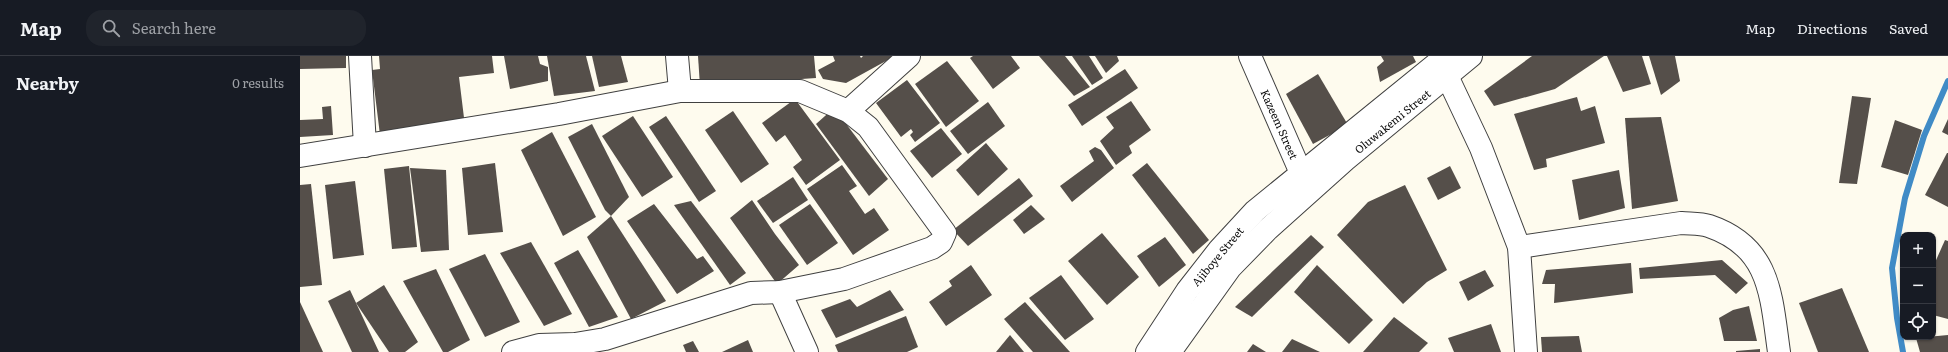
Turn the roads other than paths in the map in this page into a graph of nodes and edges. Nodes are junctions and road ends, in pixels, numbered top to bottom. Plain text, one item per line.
1 (360, 56) edge
2 (677, 56) edge
3 (909, 56) edge
4 (1250, 56) edge
5 (1471, 56) edge
6 (1447, 66) edge
7 (680, 91) junction
8 (848, 111) junction
9 (365, 146) junction
10 (300, 156) edge
11 (1308, 181) junction
12 (1519, 247) junction
13 (780, 292) junction
14 (513, 352) edge
15 (807, 352) edge
16 (1147, 352) edge
17 (1170, 352) edge
18 (1526, 352) edge
19 (1780, 352) edge

1 - 9 street
2 - 7 street
3 - 8 street
4 - 11 street, Kazeem Street
5 - 6 street, Oluwakemi Street
6 - 11 street, Oluwakemi Street
6 - 12 street
7 - 8 street
7 - 9 street
8 - 13 street
9 - 10 street
11 - 16 street, Ajiboye Street
11 - 17 street, Ajiboye Street
12 - 18 street
12 - 19 street
13 - 14 street
13 - 15 street

